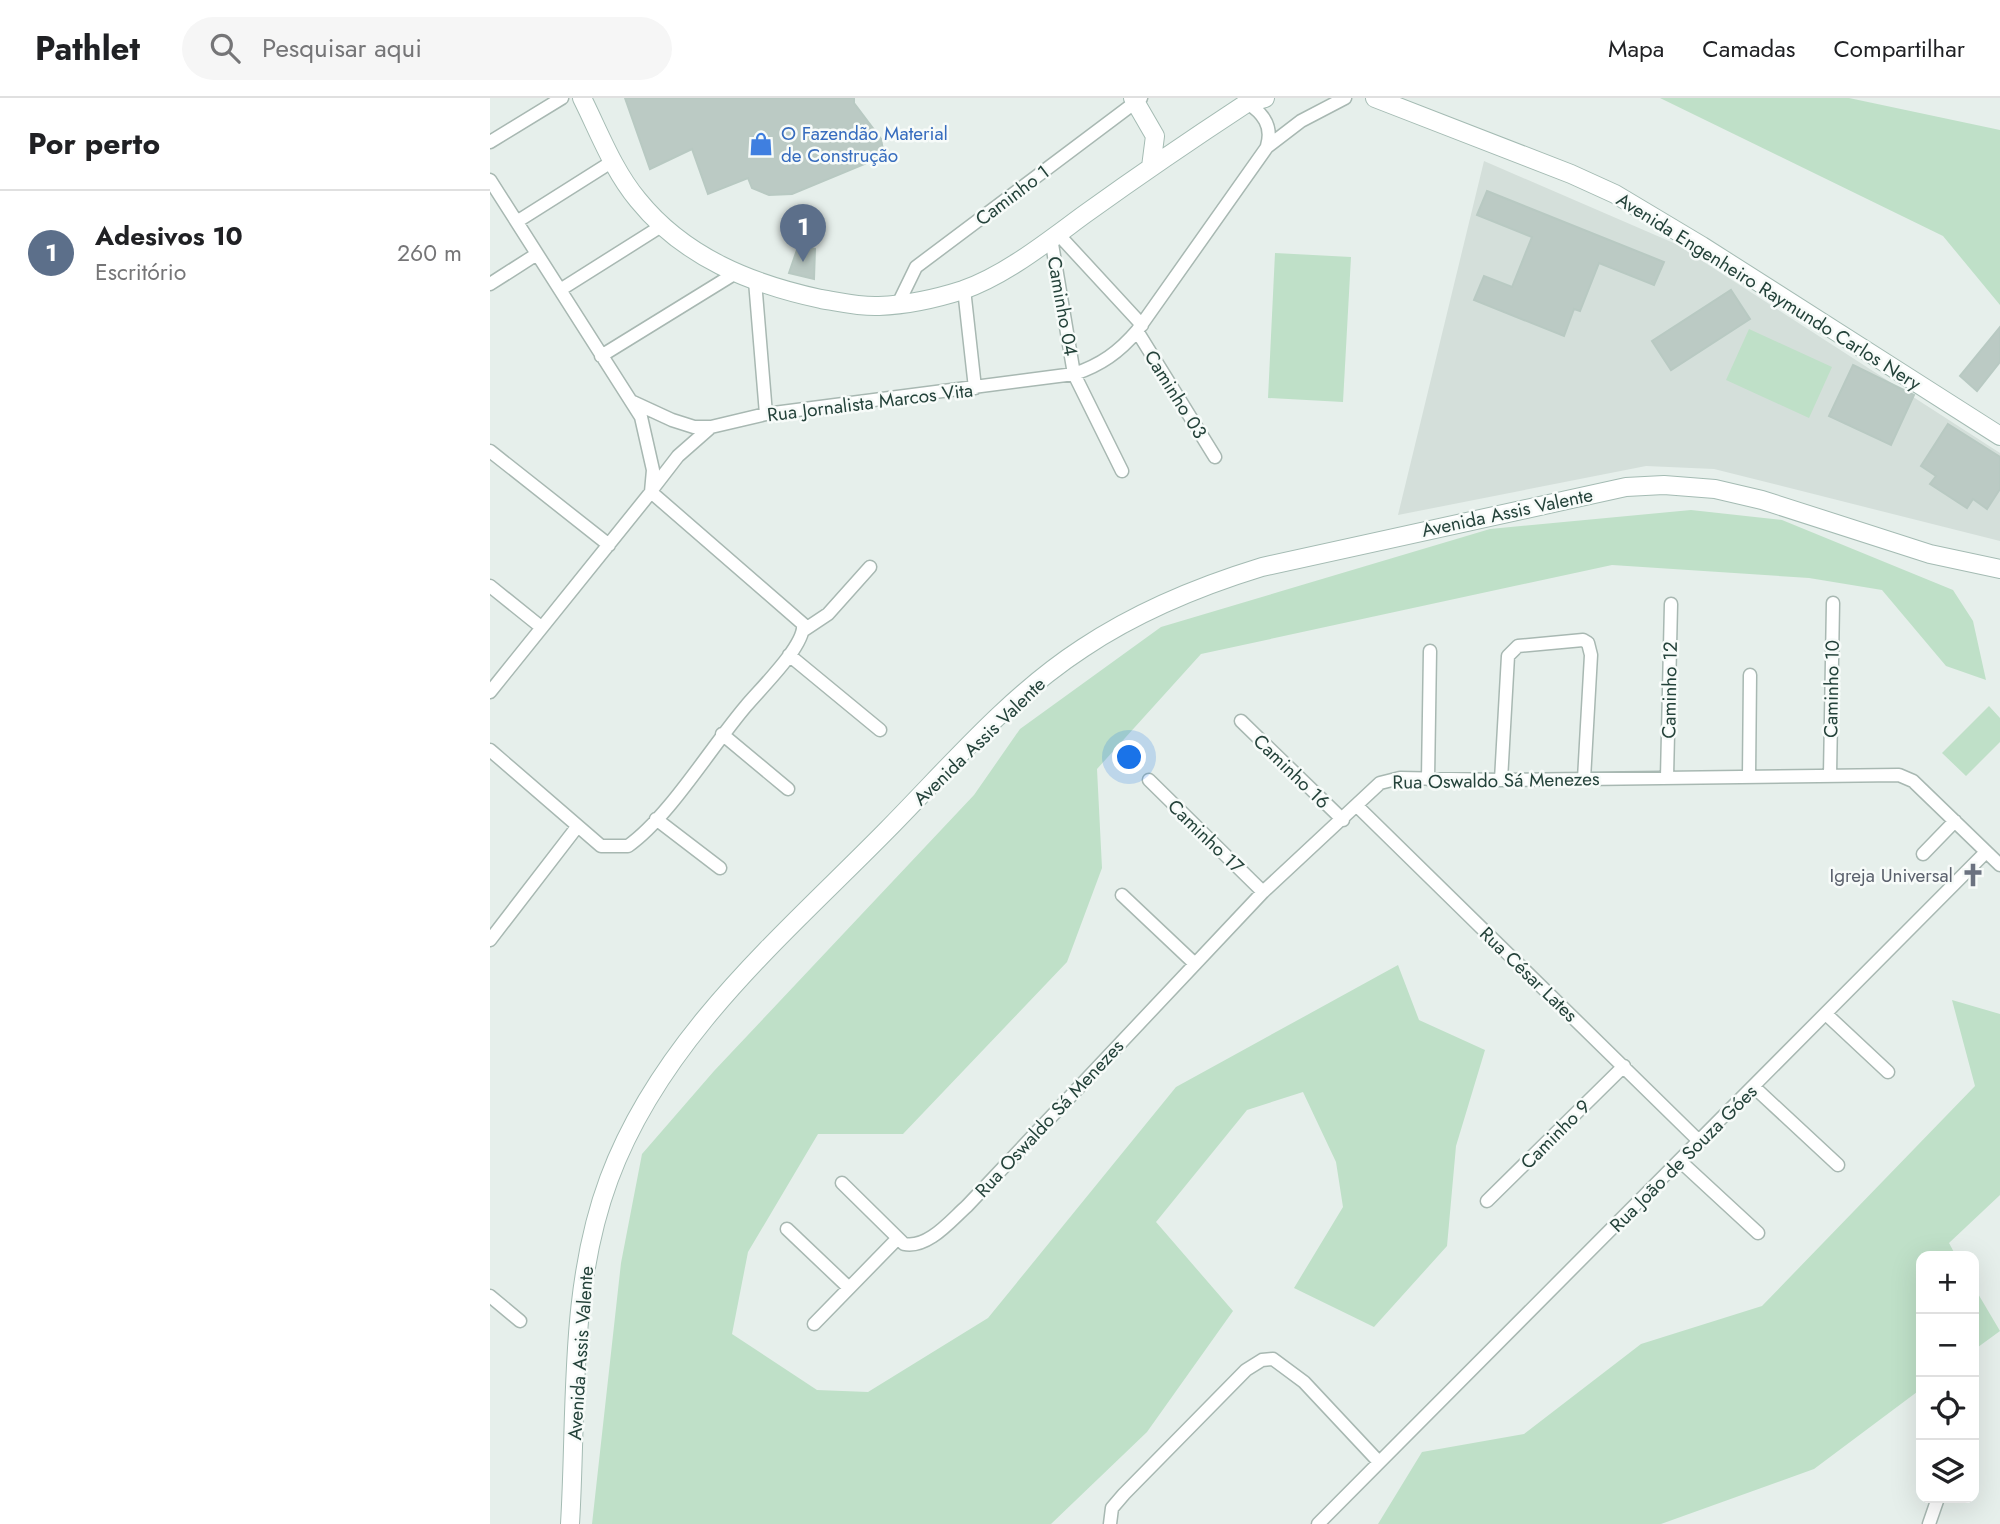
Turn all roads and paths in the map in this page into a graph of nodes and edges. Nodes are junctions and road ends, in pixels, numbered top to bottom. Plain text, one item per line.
1 (562, 98) edge
2 (582, 98) edge
3 (1265, 98) edge
4 (1345, 98) edge
5 (1375, 98) edge
6 (1136, 99) edge
7 (1247, 103) junction
8 (1401, 103) edge
9 (1156, 136) junction
10 (490, 142) edge
11 (1182, 146) junction
12 (1267, 147) junction
13 (613, 161) junction
14 (1151, 167) junction
15 (490, 180) edge
16 (518, 220) junction
17 (663, 225) junction
18 (1055, 236) junction
19 (537, 254) junction
20 (734, 274) junction
21 (755, 281) junction
22 (490, 284) edge
23 (964, 289) junction
24 (560, 290) junction
25 (898, 304) junction
26 (1140, 328) junction
27 (601, 356) junction
28 (1074, 374) junction
29 (975, 388) junction
30 (633, 402) junction
31 (766, 414) junction
32 (711, 427) junction
33 (2000, 436) edge
34 (490, 451) edge
35 (1215, 457) dead end
36 (1122, 471) dead end
37 (651, 492) junction
38 (609, 544) junction
39 (870, 567) dead end
40 (2000, 569) edge
41 (490, 586) edge
42 (1833, 603) dead end
43 (1671, 604) dead end
44 (541, 627) junction
45 (804, 631) junction
46 (1430, 651) dead end
47 (789, 654) junction
48 (1751, 675) dead end
49 (490, 692) edge
50 (1241, 721) dead end
51 (880, 730) dead end
52 (722, 734) junction
53 (490, 750) edge
54 (1830, 775) junction
55 (1667, 777) junction
56 (1749, 777) junction
57 (1428, 779) junction
58 (1584, 779) junction
59 (1149, 780) dead end
60 (1501, 780) junction
61 (788, 789) dead end
62 (1357, 806) junction
63 (656, 820) junction
64 (1343, 820) junction
65 (1955, 821) junction
66 (577, 827) junction
67 (1986, 852) junction
68 (1923, 854) dead end
69 (2000, 865) edge
70 (720, 867) dead end
71 (1263, 892) junction
72 (1122, 895) dead end
73 (490, 940) edge
74 (1194, 963) junction
75 (1826, 1014) junction
76 (1624, 1066) junction
77 (1888, 1072) dead end
78 (1754, 1087) junction
79 (1700, 1142) junction
80 (1680, 1161) junction
81 (1838, 1165) dead end
82 (842, 1183) dead end
83 (1487, 1201) dead end
84 (788, 1229) dead end
85 (1758, 1233) dead end
86 (897, 1239) junction
87 (848, 1287) junction
88 (490, 1296) edge
89 (520, 1321) dead end
90 (814, 1324) dead end
91 (1378, 1461) junction
92 (1936, 1503) edge
93 (570, 1524) edge
94 (1110, 1524) edge
95 (1318, 1524) edge
96 (1929, 1524) edge

1 - 10 street
2 - 13 main road
3 - 7 main road
4 - 12 street, Rua Jornalista Marcos Vita
5 - 8 main road, Avenida Engenheiro Raymundo Carlos Nery
6 - 9 main road
6 - 25 street, Caminho 1
7 - 11 main road
7 - 12 street
8 - 33 main road, Avenida Engenheiro Raymundo Carlos Nery
9 - 11 main road
9 - 14 main road
11 - 14 main road
12 - 26 street, Rua Jornalista Marcos Vita
13 - 16 street
13 - 17 main road
14 - 18 main road
15 - 16 street
16 - 19 street
17 - 20 main road
17 - 24 street
18 - 23 main road
18 - 26 street, Caminho 03
18 - 28 street, Caminho 04
19 - 22 street
19 - 24 street
20 - 21 main road
20 - 27 street
21 - 25 main road
21 - 31 street
23 - 25 main road
23 - 29 street
24 - 27 street
26 - 28 street, Rua Jornalista Marcos Vita
26 - 35 street, Caminho 03
27 - 30 street
28 - 29 street, Rua Jornalista Marcos Vita
28 - 36 street, Caminho 04
29 - 31 street, Rua Jornalista Marcos Vita
30 - 32 street, Rua Jornalista Marcos Vita
30 - 37 street
31 - 32 street, Rua Jornalista Marcos Vita
32 - 37 street
34 - 38 street
37 - 38 street
37 - 45 street
38 - 44 street
39 - 45 street
40 - 93 main road, Avenida Assis Valente
41 - 44 street
42 - 54 street, Caminho 10
43 - 55 street, Caminho 12
44 - 49 street
45 - 47 street
46 - 57 street
47 - 51 street
47 - 52 street
48 - 56 street
50 - 64 street, Caminho 16
52 - 61 street
52 - 63 street
53 - 66 street
54 - 56 street, Rua Oswaldo Sá Menezes
54 - 65 street, Rua Oswaldo Sá Menezes
55 - 56 street, Rua Oswaldo Sá Menezes
55 - 58 street, Rua Oswaldo Sá Menezes
57 - 60 street, Rua Oswaldo Sá Menezes
57 - 62 street, Rua Oswaldo Sá Menezes
58 - 60 street, Rua Oswaldo Sá Menezes
58 - 60 street
59 - 71 street, Caminho 17
62 - 64 street, Rua Oswaldo Sá Menezes
62 - 76 street, Rua César Lates
63 - 66 street
63 - 70 street
64 - 71 street, Rua Oswaldo Sá Menezes
65 - 67 street, Rua Oswaldo Sá Menezes
65 - 68 street
66 - 73 street
67 - 69 street, Rua Oswaldo Sá Menezes
67 - 75 street, Rua João de Souza Góes
71 - 74 street, Rua Oswaldo Sá Menezes
72 - 74 street
74 - 86 street, Rua Oswaldo Sá Menezes
75 - 77 street
75 - 78 street, Rua João de Souza Góes
76 - 79 street, Rua César Lates
76 - 83 street, Caminho 9
78 - 79 street, Rua João de Souza Góes
78 - 81 street
79 - 80 street, Rua João de Souza Góes
80 - 85 street
80 - 91 street, Rua João de Souza Góes
82 - 86 street
84 - 87 street
86 - 87 street
87 - 90 street
88 - 89 street
91 - 94 street
91 - 95 street, Rua João de Souza Góes
92 - 96 street

